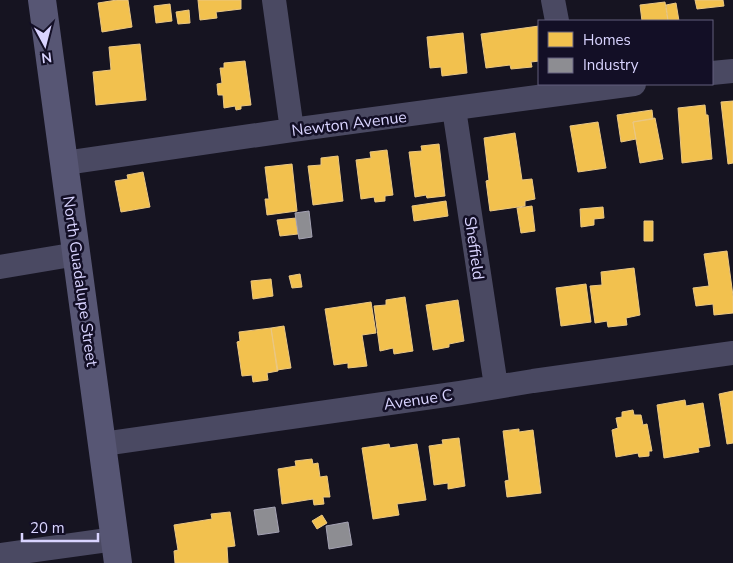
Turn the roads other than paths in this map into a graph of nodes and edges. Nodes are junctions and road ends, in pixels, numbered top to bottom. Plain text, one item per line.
1 (42, 0) edge
2 (274, 0) edge
3 (553, 0) edge
4 (557, 20) edge
5 (733, 71) edge
6 (713, 74) edge
7 (617, 85) edge
8 (567, 88) edge
9 (454, 109) junction
10 (292, 130) junction
11 (65, 163) junction
12 (77, 254) junction
13 (0, 266) edge
14 (733, 353) edge
15 (496, 386) junction
16 (103, 444) junction
17 (117, 551) edge
18 (0, 555) edge

1 - 11 street, North Guadalupe Street
2 - 10 street
3 - 4 street
5 - 6 street
7 - 8 street, Newton Avenue
8 - 9 street, Newton Avenue
9 - 10 street, Newton Avenue
9 - 15 street, Sheffield
10 - 11 street, Newton Avenue
11 - 12 street, North Guadalupe Street
12 - 13 street
12 - 16 street, North Guadalupe Street
14 - 15 street, Avenue C
15 - 16 street, Avenue C
16 - 17 street, North Guadalupe Street
17 - 18 street

